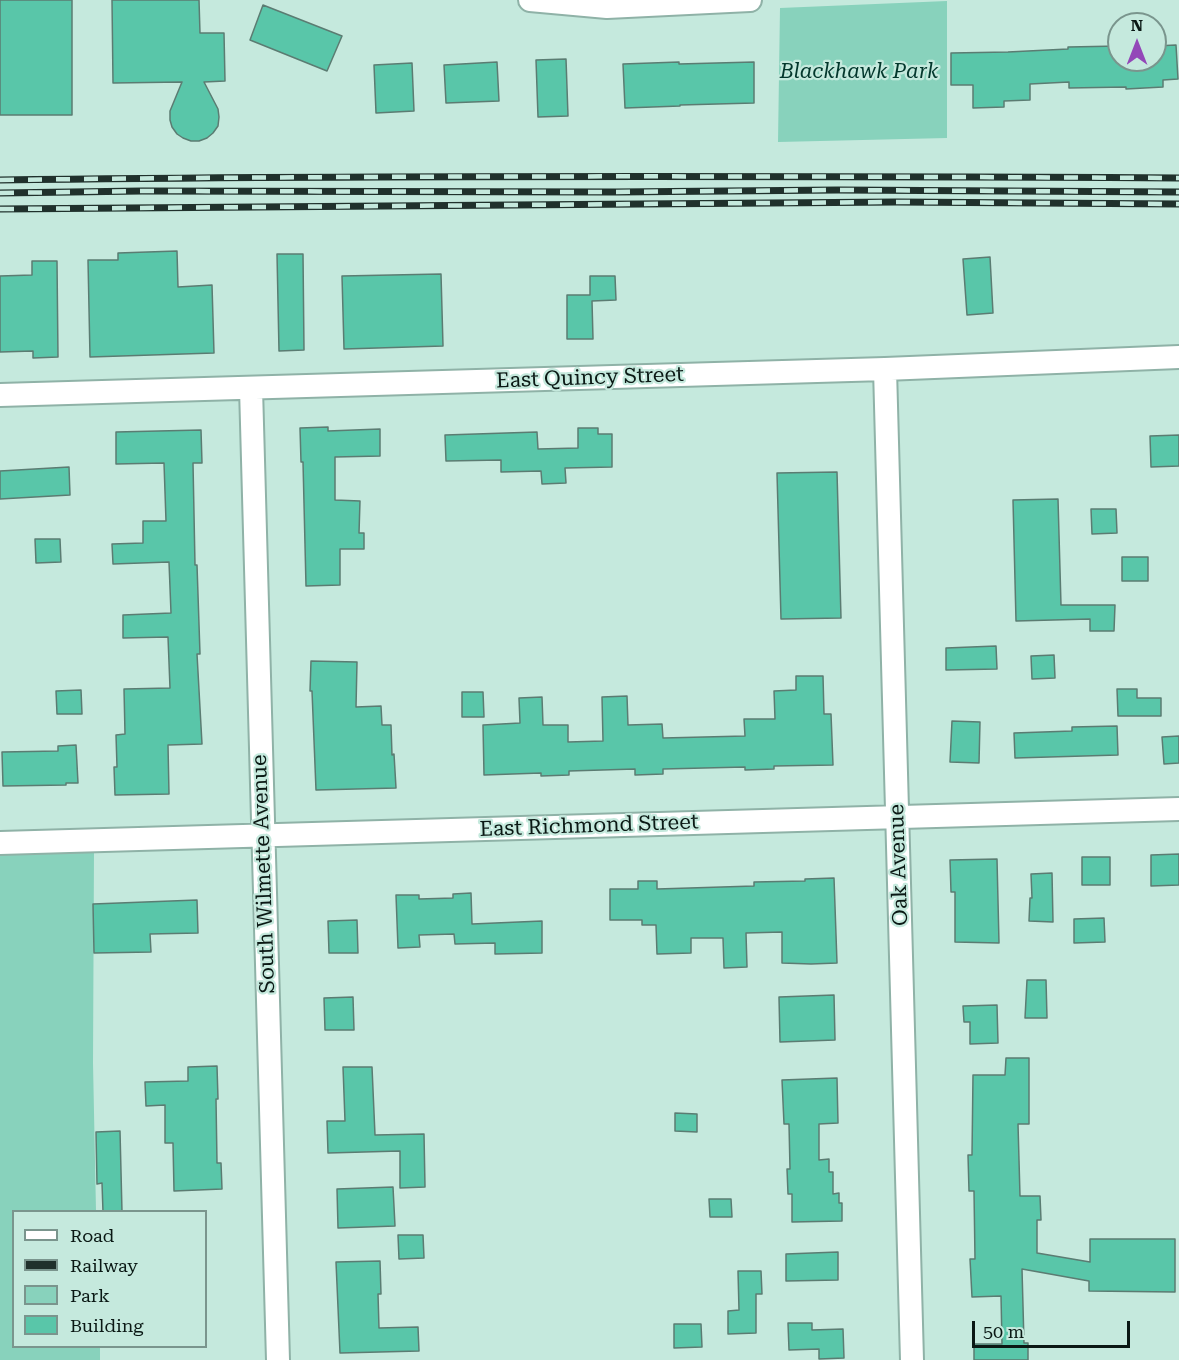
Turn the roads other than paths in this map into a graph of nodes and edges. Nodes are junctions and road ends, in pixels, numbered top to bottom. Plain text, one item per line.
1 (530, 0) edge
2 (750, 0) edge
3 (717, 1) edge
4 (1179, 357) edge
5 (885, 369) junction
6 (251, 388) junction
7 (0, 395) edge
8 (1179, 809) edge
9 (897, 817) junction
10 (263, 835) junction
11 (0, 843) edge
12 (278, 1360) edge
13 (912, 1360) edge

1 - 3 street
2 - 3 street
4 - 5 street, East Quincy Street
5 - 6 street, East Quincy Street
5 - 9 street, Oak Avenue
6 - 7 street, East Quincy Street
6 - 10 street, South Wilmette Avenue
8 - 9 street, East Richmond Street
9 - 10 street, East Richmond Street
9 - 13 street, Oak Avenue
10 - 11 street, East Richmond Street
10 - 12 street, South Wilmette Avenue

